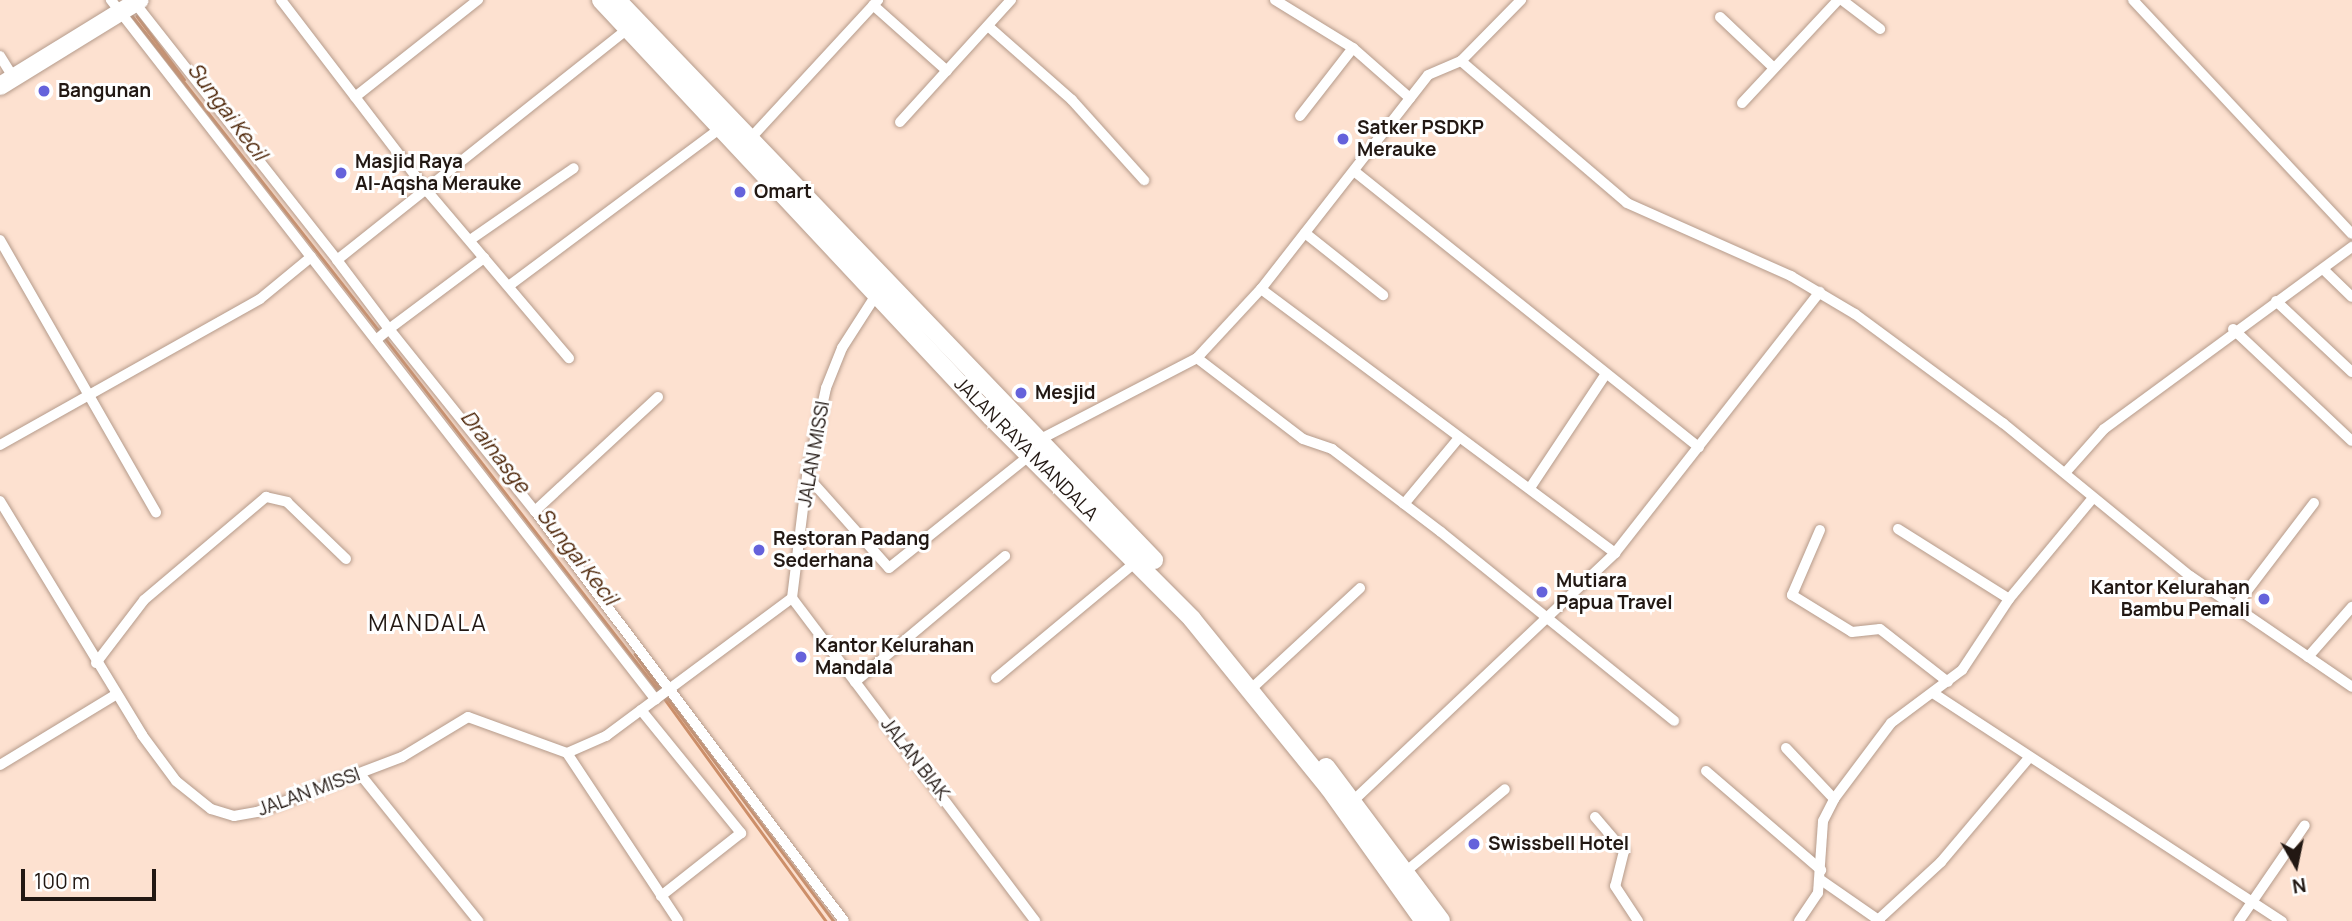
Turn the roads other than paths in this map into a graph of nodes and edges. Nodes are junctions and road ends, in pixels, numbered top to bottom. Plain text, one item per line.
1 (281, 0) edge
2 (478, 0) edge
3 (601, 0) edge
4 (617, 0) edge
5 (1011, 0) edge
6 (1275, 0) edge
7 (1521, 0) edge
8 (1844, 0) edge
9 (2133, 0) edge
10 (875, 3) edge
11 (126, 5) edge
12 (1720, 17) dead end
13 (988, 26) junction
14 (1880, 29) dead end
15 (626, 30) junction
16 (1353, 48) junction
17 (0, 56) edge
18 (1461, 61) junction
19 (1774, 68) junction
20 (947, 71) junction
21 (7, 82) edge
22 (355, 97) junction
23 (1409, 98) junction
24 (1741, 103) dead end
25 (708, 109) junction
26 (1300, 116) dead end
27 (900, 122) dead end
28 (718, 130) junction
29 (748, 141) junction
30 (574, 168) dead end
31 (1354, 171) junction
32 (1144, 180) dead end
33 (428, 192) junction
34 (1305, 233) junction
35 (2352, 234) edge
36 (0, 240) edge
37 (470, 240) junction
38 (2352, 247) edge
39 (311, 257) junction
40 (484, 258) junction
41 (337, 260) junction
42 (2323, 269) junction
43 (510, 285) junction
44 (1261, 289) junction
45 (1820, 292) junction
46 (876, 295) junction
47 (1382, 295) dead end
48 (2352, 297) edge
49 (2276, 301) junction
50 (2233, 329) junction
51 (383, 334) junction
52 (569, 358) dead end
53 (1197, 358) junction
54 (2352, 372) edge
55 (1605, 375) junction
56 (88, 395) junction
57 (658, 397) dead end
58 (1458, 439) junction
59 (2352, 441) edge
60 (0, 445) edge
61 (1699, 447) junction
62 (1032, 448) junction
63 (2065, 473) junction
64 (807, 475) junction
65 (1530, 488) junction
66 (2093, 498) junction
67 (0, 501) edge
68 (2314, 503) dead end
69 (1405, 504) junction
70 (535, 511) junction
71 (156, 512) dead end
72 (1898, 529) dead end
73 (1820, 530) dead end
74 (1615, 553) junction
75 (1005, 556) dead end
76 (346, 559) dead end
77 (1137, 561) junction
78 (1360, 588) dead end
79 (792, 598) junction
80 (2009, 599) junction
81 (2352, 607) edge
82 (2234, 608) junction
83 (1553, 618) junction
84 (2308, 657) junction
85 (96, 663) junction
86 (996, 678) dead end
87 (855, 682) junction
88 (1948, 682) junction
89 (1255, 686) junction
90 (2352, 687) edge
91 (665, 693) junction
92 (1933, 693) junction
93 (115, 695) junction
94 (641, 710) junction
95 (1674, 721) dead end
96 (1786, 748) dead end
97 (566, 753) junction
98 (2028, 759) junction
99 (0, 765) edge
100 (1706, 771) dead end
101 (360, 774) junction
102 (1505, 789) dead end
103 (1834, 799) junction
104 (1354, 800) junction
105 (1595, 817) dead end
106 (2305, 825) dead end
107 (1404, 873) junction
108 (1821, 875) junction
109 (661, 896) junction
110 (2252, 901) junction
111 (1418, 919) edge
112 (1033, 920) edge
113 (1879, 920) edge
114 (478, 921) edge
115 (678, 921) edge
116 (844, 921) edge
117 (1441, 921) edge
118 (1638, 921) edge
119 (1799, 921) edge
120 (2239, 921) edge
121 (2282, 921) edge

1 - 22 street
2 - 22 street
3 - 15 highway, JALAN RAYA MANDALA
4 - 25 highway, JALAN RAYA MANDALA
5 - 13 street
6 - 16 street
7 - 18 street
8 - 14 street
8 - 19 street
9 - 35 street
10 - 20 street
10 - 29 street
11 - 21 highway
11 - 39 street
11 - 41 street
12 - 19 street
13 - 20 street
13 - 32 street
15 - 25 highway, JALAN RAYA MANDALA
15 - 33 street
16 - 23 street
16 - 26 street
17 - 21 street
18 - 23 street
18 - 45 street
19 - 24 street
20 - 27 street
22 - 33 street
23 - 31 street
25 - 28 highway, JALAN RAYA MANDALA
25 - 29 highway, JALAN RAYA MANDALA
28 - 43 street
28 - 46 highway, JALAN RAYA MANDALA
29 - 62 highway, JALAN RAYA MANDALA
30 - 37 street
31 - 34 street
31 - 55 street
33 - 37 street
33 - 41 street
34 - 44 street
34 - 47 street
36 - 56 street
37 - 40 street
38 - 42 street
39 - 51 street
39 - 56 street
40 - 43 street
40 - 51 street
41 - 51 street
42 - 48 street
42 - 49 street
43 - 52 street
44 - 53 street
44 - 58 street
45 - 61 street
45 - 63 street
46 - 62 highway, JALAN RAYA MANDALA
46 - 64 street, JALAN MISSI
49 - 50 street
49 - 54 street
50 - 59 street
50 - 63 street
51 - 70 street
51 - 91 street
53 - 62 street
53 - 69 street
55 - 61 street
55 - 65 street
56 - 60 street
56 - 71 street
57 - 70 street
58 - 65 street
58 - 69 street
61 - 74 street
62 - 64 street
62 - 77 highway, JALAN RAYA MANDALA
62 - 89 highway, JALAN RAYA MANDALA
63 - 66 street
64 - 79 street, JALAN MISSI
65 - 74 street
66 - 80 street
66 - 82 street
67 - 85 street, JALAN MISSI
68 - 82 street
69 - 83 street
70 - 91 street
72 - 80 street
73 - 88 street
74 - 83 street
75 - 87 street
76 - 85 street
77 - 86 street
77 - 89 highway, JALAN RAYA MANDALA
78 - 89 street
79 - 87 street, JALAN BIAK
79 - 91 street
80 - 88 street
81 - 84 street
82 - 84 street
83 - 95 street
83 - 104 street
84 - 90 street
85 - 93 street, JALAN MISSI
87 - 112 street, JALAN BIAK
88 - 92 street
89 - 104 highway, JALAN RAYA MANDALA
89 - 111 highway, JALAN RAYA MANDALA
91 - 94 street
91 - 116 street
92 - 98 street
92 - 103 street
93 - 99 street
93 - 101 street, JALAN MISSI
94 - 97 street
94 - 109 street
96 - 103 street
97 - 101 street, JALAN MISSI
97 - 109 street
98 - 110 street
98 - 113 street
100 - 108 street
101 - 114 street
102 - 107 street
103 - 108 street
104 - 107 highway, JALAN RAYA MANDALA
105 - 118 street
106 - 110 street
107 - 117 highway, JALAN RAYA MANDALA
108 - 113 street
108 - 119 street
109 - 115 street
110 - 120 street
110 - 121 street

